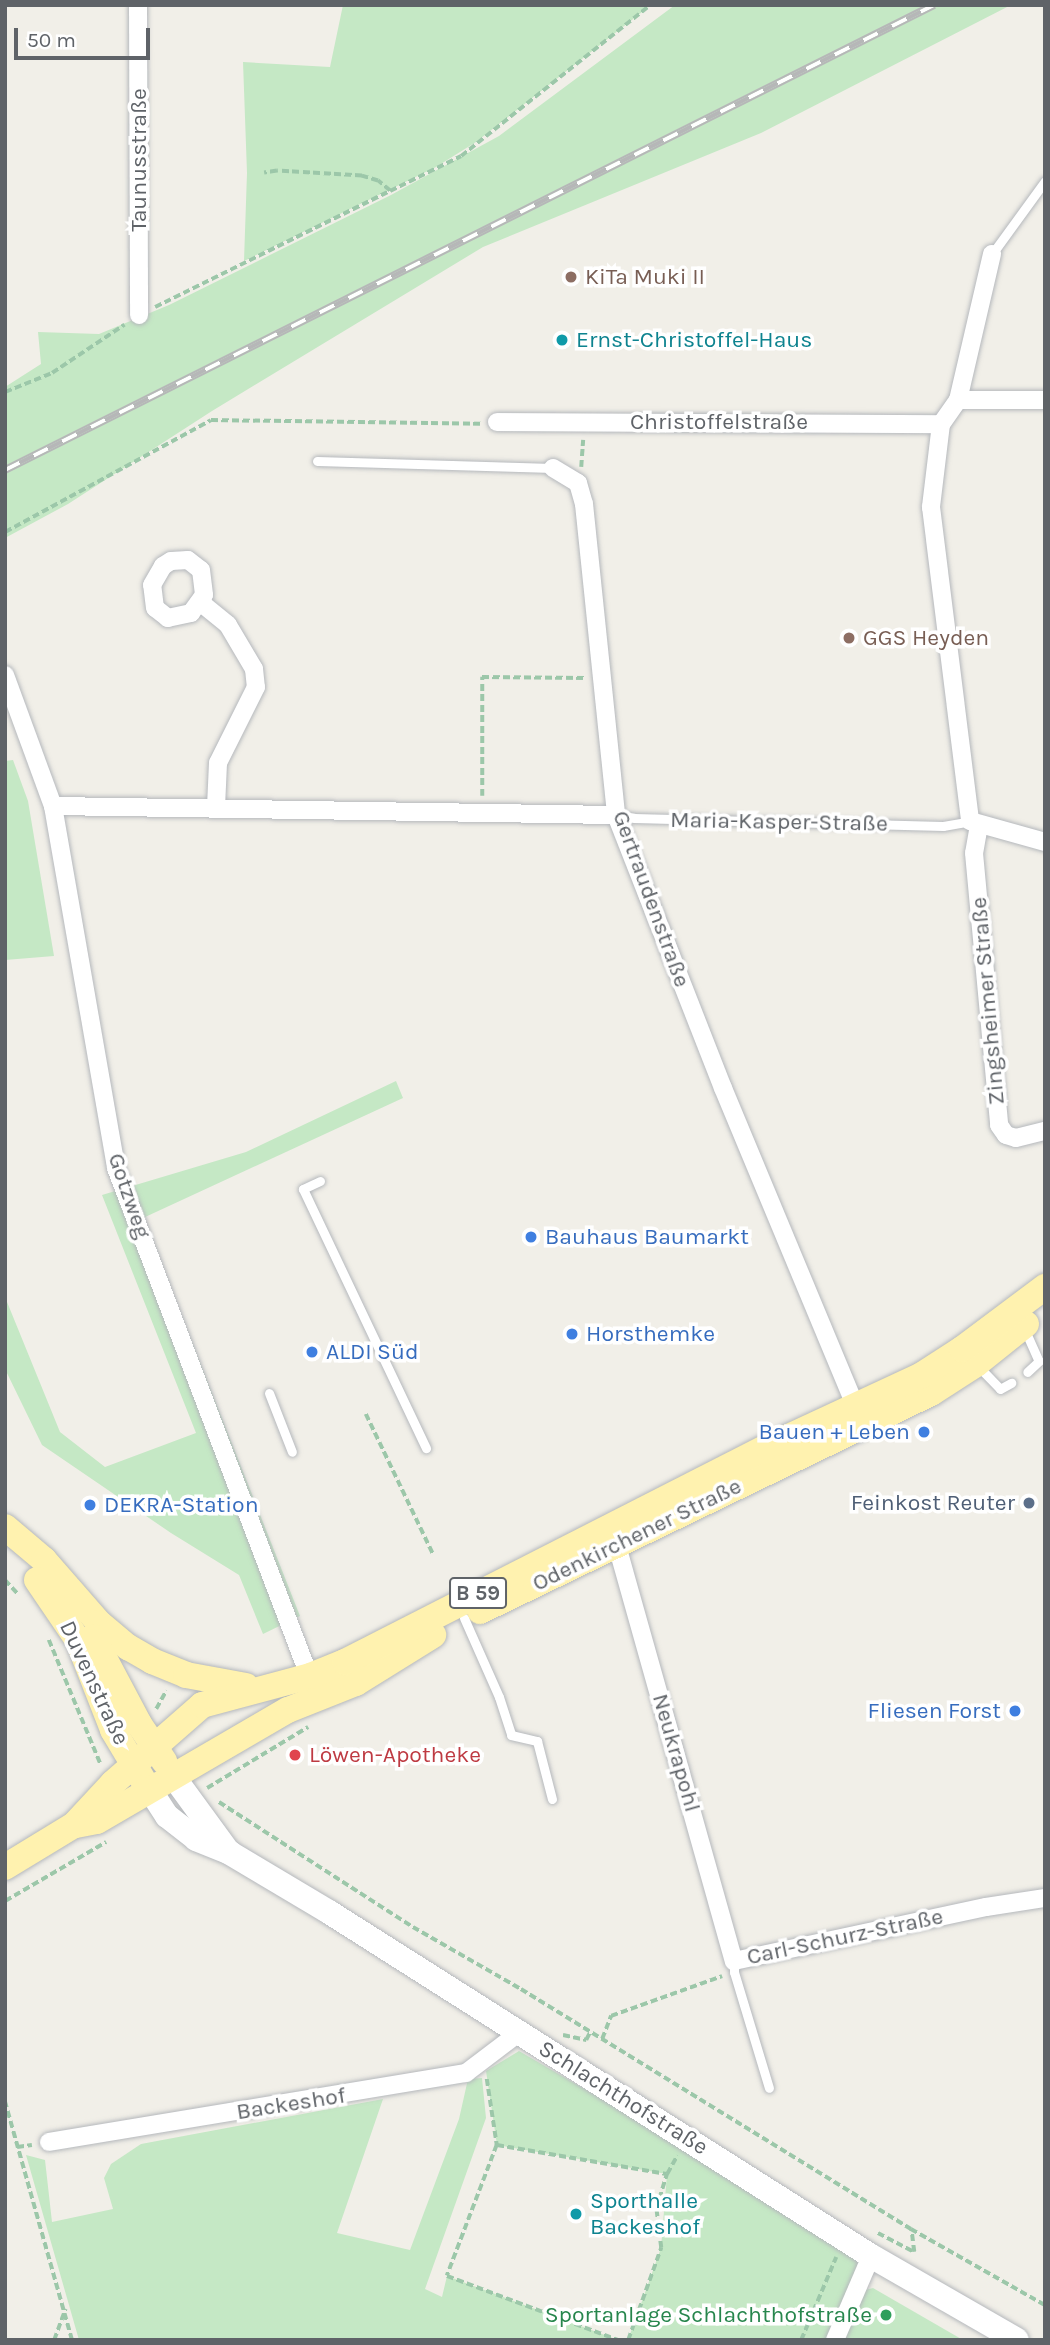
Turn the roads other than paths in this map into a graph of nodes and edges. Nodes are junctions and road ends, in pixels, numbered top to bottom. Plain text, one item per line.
1 (138, 5) edge
2 (1045, 181) edge
3 (992, 254) joint
4 (139, 315) road end
5 (958, 400) junction
6 (1045, 400) edge
7 (497, 422) road end
8 (941, 424) junction
9 (317, 461) dead end
10 (553, 467) joint
11 (200, 602) dead end
12 (5, 676) edge
13 (53, 806) junction
14 (216, 807) junction
15 (616, 815) junction
16 (974, 823) junction
17 (1045, 842) edge
18 (1045, 1131) edge
19 (320, 1181) dead end
20 (1045, 1287) edge
21 (1045, 1310) edge
22 (1018, 1319) junction
23 (969, 1357) junction
24 (1027, 1371) dead end
25 (1012, 1383) dead end
26 (269, 1393) dead end
27 (859, 1415) junction
28 (426, 1448) dead end
29 (292, 1452) dead end
30 (5, 1527) edge
31 (614, 1536) junction
32 (5, 1548) edge
33 (69, 1592) junction
34 (464, 1618) junction
35 (314, 1687) junction
36 (265, 1688) junction
37 (154, 1747) junction
38 (134, 1765) junction
39 (173, 1776) junction
40 (150, 1790) junction
41 (552, 1799) dead end
42 (74, 1825) junction
43 (230, 1853) junction
44 (5, 1867) edge
45 (1045, 1898) edge
46 (734, 1967) junction
47 (520, 2032) junction
48 (769, 2088) dead end
49 (49, 2142) dead end
50 (872, 2256) junction
51 (835, 2340) edge
52 (1017, 2340) edge

1 - 4 street, Taunusstraße
2 - 3 lane
3 - 5 street, Zingsheimer Straße
5 - 6 street
5 - 8 street, Zingsheimer Straße
7 - 8 street, Christoffelstraße
8 - 16 street, Zingsheimer Straße
9 - 10 lane
10 - 15 street, Gertraudenstraße
11 - 14 street
12 - 13 street, Gotzweg
13 - 14 street, Maria-Kasper-Straße
13 - 35 street, Gotzweg
14 - 15 street, Maria-Kasper-Straße
15 - 16 lane, Maria-Kasper-Straße
15 - 27 street, Gertraudenstraße
16 - 17 street, Maria-Kasper-Straße
16 - 18 street, Zingsheimer Straße
19 - 28 lane
20 - 22 main road, Odenkirchener Straße / B 59
21 - 22 main road, Odenkirchener Straße / B 59
22 - 23 main road, Odenkirchener Straße / B 59
22 - 24 lane
23 - 25 lane
23 - 27 main road, Odenkirchener Straße / B 59
26 - 29 lane
27 - 31 main road, Odenkirchener Straße / B 59
30 - 33 main road, Duvenstraße / B 59
31 - 34 main road, Odenkirchener Straße / B 59
31 - 35 main road, Odenkirchener Straße / B 59
31 - 46 street, Neukrapohl
32 - 38 main road, Duvenstraße
33 - 36 main road, B 59
33 - 37 main road, B 59
34 - 35 main road, Odenkirchener Straße / B 59
34 - 41 lane
35 - 36 main road, Odenkirchener Straße / B 59
35 - 39 main road, Odenkirchener Straße / B 59
36 - 37 main road, Odenkirchener Straße
37 - 38 main road, Odenkirchener Straße
37 - 39 main road, Duvenstraße / B 59
38 - 40 main road, Duvenstraße
38 - 42 main road, Odenkirchener Straße
39 - 40 main road, Odenkirchener Straße / B 59
39 - 43 main road, Schlachthofstraße
40 - 42 main road, B 59
40 - 43 main road, Schlachthofstraße
42 - 44 main road
43 - 47 main road, Schlachthofstraße
45 - 46 street, Carl-Schurz-Straße
46 - 48 lane, Carl-Schurz-Straße
47 - 49 street, Backeshof
47 - 50 main road, Schlachthofstraße
50 - 51 street
50 - 52 main road, Schlachthofstraße

